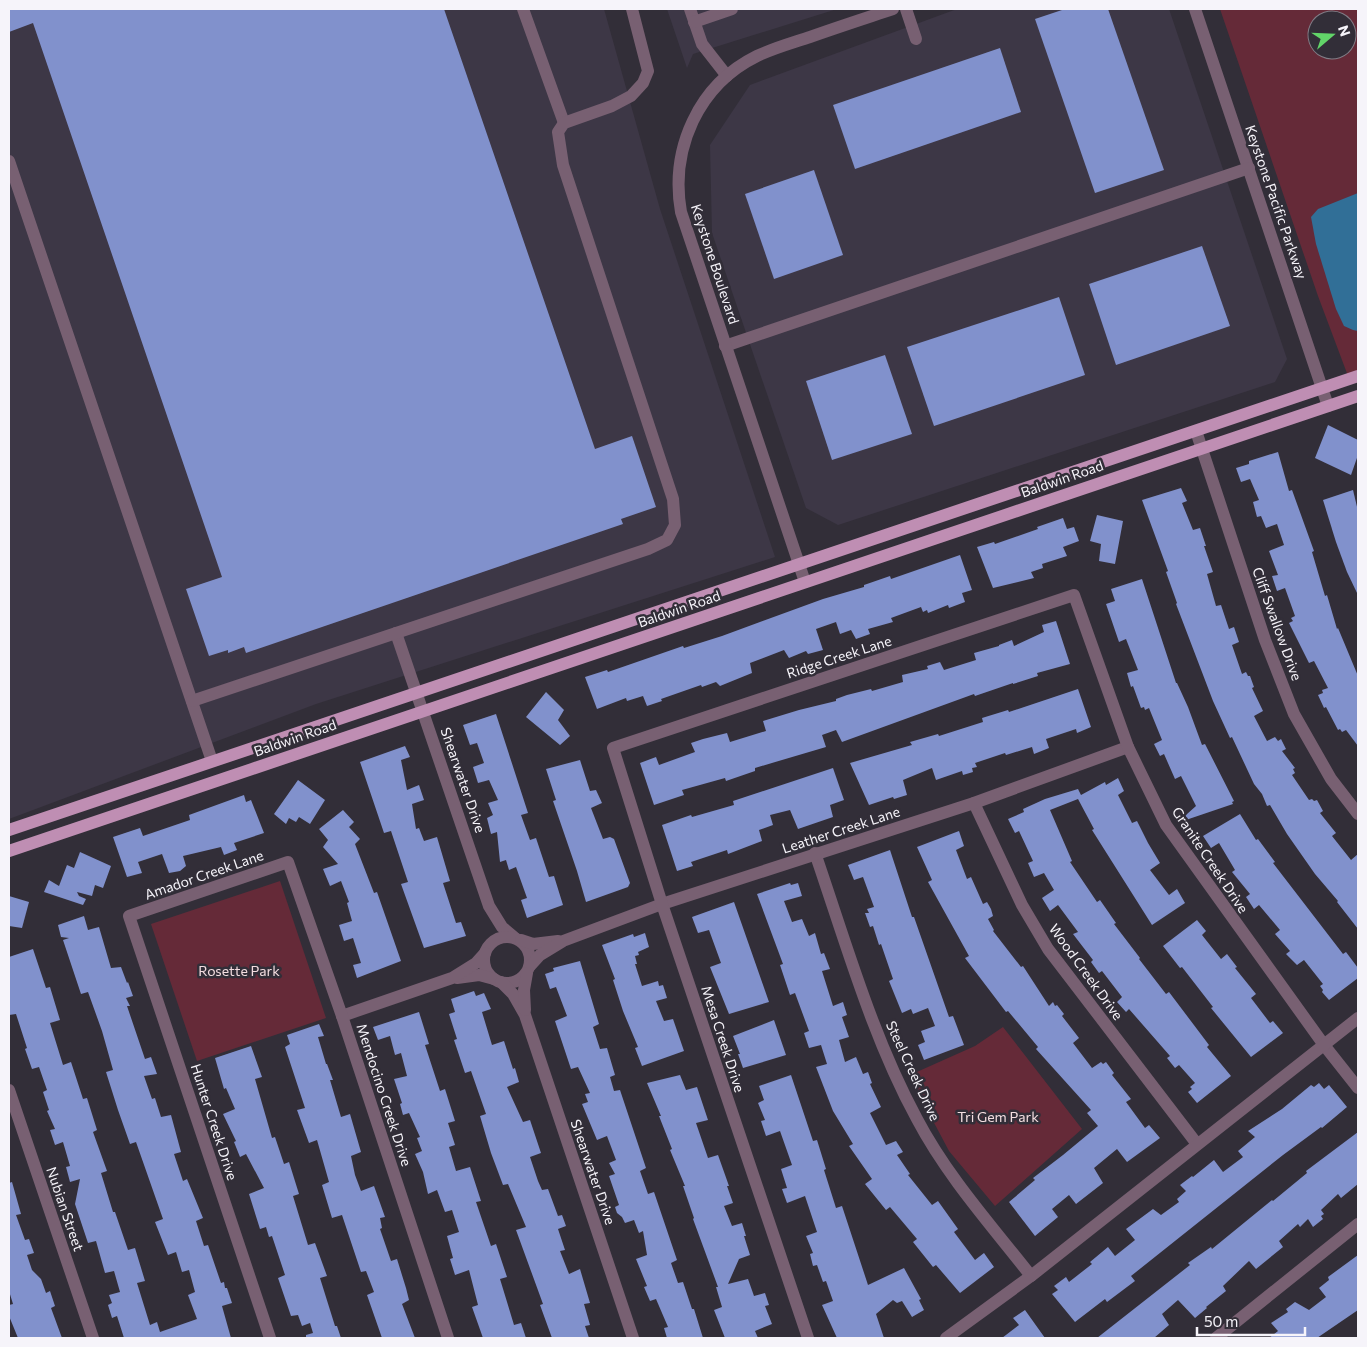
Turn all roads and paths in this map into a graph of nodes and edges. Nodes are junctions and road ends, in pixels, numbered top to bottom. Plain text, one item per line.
1 (522, 9) edge
2 (632, 9) edge
3 (690, 9) edge
4 (732, 9) edge
5 (893, 9) edge
6 (906, 9) edge
7 (1195, 9) edge
8 (694, 22) junction
9 (916, 39) dead end
10 (727, 76) junction
11 (564, 123) junction
12 (9, 161) edge
13 (1248, 168) junction
14 (725, 346) junction
15 (1358, 376) edge
16 (1322, 388) junction
17 (1358, 396) edge
18 (1328, 406) junction
19 (1196, 431) junction
20 (1202, 448) junction
21 (799, 564) junction
22 (805, 582) junction
23 (1074, 595) joint
24 (396, 633) junction
25 (417, 692) junction
26 (192, 701) junction
27 (423, 711) junction
28 (1128, 747) junction
29 (613, 748) joint
30 (212, 761) junction
31 (974, 803) junction
32 (1358, 814) edge
33 (9, 830) edge
34 (9, 851) edge
35 (815, 853) junction
36 (288, 862) joint
37 (662, 904) junction
38 (490, 906) junction
39 (129, 916) joint
40 (517, 939) junction
41 (563, 941) junction
42 (486, 950) junction
43 (528, 970) junction
44 (452, 978) junction
45 (497, 981) junction
46 (525, 1015) junction
47 (342, 1016) junction
48 (1358, 1018) edge
49 (1324, 1045) junction
50 (1358, 1088) edge
51 (9, 1090) edge
52 (1197, 1144) junction
53 (1358, 1224) edge
54 (1031, 1276) junction
55 (93, 1338) edge
56 (270, 1338) edge
57 (448, 1338) edge
58 (633, 1338) edge
59 (808, 1338) edge
60 (946, 1338) edge
61 (1216, 1338) edge

1 - 11 street
2 - 11 street
3 - 8 street
4 - 8 street
5 - 10 street, Keystone Boulevard
6 - 9 street
7 - 13 street, Keystone Pacific Parkway
8 - 10 street
10 - 14 street, Keystone Boulevard
11 - 24 street
12 - 26 street
13 - 14 street
13 - 16 street, Keystone Pacific Parkway
14 - 21 street, Keystone Boulevard
15 - 16 main road, Baldwin Road
16 - 18 street, Keystone Pacific Parkway
16 - 19 main road, Baldwin Road
17 - 18 main road, Baldwin Road
18 - 20 main road, Baldwin Road
19 - 20 street, Cliff Swallow Drive
19 - 21 main road, Baldwin Road
20 - 22 main road, Baldwin Road
20 - 32 street, Cliff Swallow Drive
21 - 22 street, Keystone Boulevard
21 - 25 main road, Baldwin Road
22 - 27 main road, Baldwin Road
23 - 28 street, Granite Creek Drive
23 - 29 street, Ridge Creek Lane
24 - 25 street, Shearwater Drive
24 - 26 street
25 - 27 street, Shearwater Drive
25 - 30 main road, Baldwin Road
26 - 30 street
27 - 34 main road, Baldwin Road
27 - 38 street, Shearwater Drive
28 - 31 street, Leather Creek Lane
28 - 49 street, Granite Creek Drive
29 - 37 street, Mesa Creek Drive
30 - 33 main road, Baldwin Road
31 - 35 street, Leather Creek Lane
31 - 52 street, Wood Creek Drive
35 - 37 street, Leather Creek Lane
35 - 54 street, Steel Creek Drive
36 - 39 street, Amador Creek Lane
36 - 47 street, Mendocino Creek Drive
37 - 41 street, Leather Creek Lane
37 - 59 street, Mesa Creek Drive
38 - 40 street, Shearwater Drive
38 - 42 street, Shearwater Drive
39 - 56 street, Hunter Creek Drive
40 - 41 street, Leather Creek Lane
40 - 42 street
40 - 43 street
41 - 43 street, Leather Creek Lane
42 - 44 street
42 - 45 street
43 - 45 street
43 - 46 street, Shearwater Drive
44 - 45 street
44 - 47 street
45 - 46 street, Shearwater Drive
46 - 58 street, Shearwater Drive
47 - 57 street, Mendocino Creek Drive
48 - 49 street
49 - 50 street, Granite Creek Drive
49 - 52 street
51 - 55 street, Nubian Street
52 - 54 street
53 - 61 street
54 - 60 street

